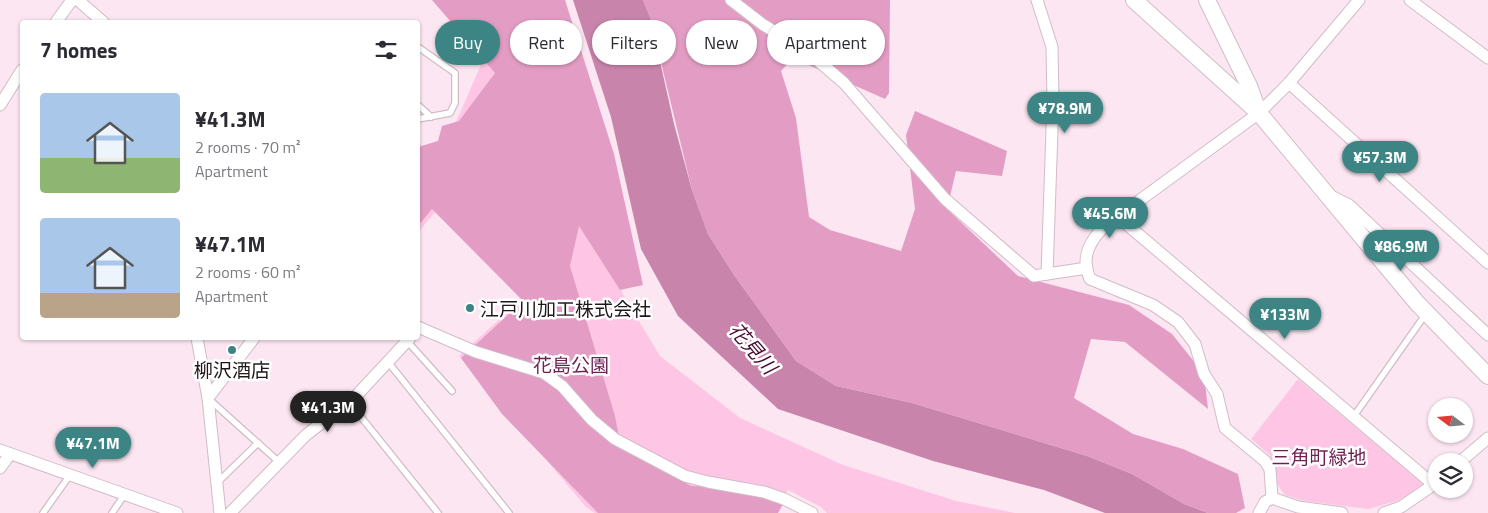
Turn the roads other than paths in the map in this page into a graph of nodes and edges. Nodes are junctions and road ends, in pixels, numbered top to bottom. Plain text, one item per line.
1 (72, 0) edge
2 (78, 0) edge
3 (731, 0) edge
4 (1037, 0) edge
5 (1134, 0) edge
6 (1207, 0) edge
7 (1358, 0) edge
8 (1410, 0) edge
9 (57, 20) edge
10 (100, 20) edge
11 (420, 48) edge
12 (1488, 58) edge
13 (20, 73) edge
14 (1289, 83) junction
15 (0, 106) edge
16 (420, 108) edge
17 (1259, 113) junction
18 (430, 117) junction
19 (420, 119) edge
20 (1325, 193) junction
21 (1118, 217) junction
22 (1488, 262) edge
23 (1087, 268) junction
24 (1046, 274) junction
25 (1426, 313) junction
26 (420, 329) edge
27 (1488, 335) edge
28 (197, 340) edge
29 (248, 340) edge
30 (408, 340) edge
31 (410, 340) edge
32 (388, 362) junction
33 (1488, 376) edge
34 (452, 390) dead end
35 (208, 398) junction
36 (349, 402) junction
37 (1354, 416) junction
38 (1488, 438) edge
39 (258, 443) junction
40 (5, 452) edge
41 (1471, 453) edge
42 (279, 462) junction
43 (0, 468) edge
44 (70, 475) junction
45 (1428, 478) edge
46 (216, 483) junction
47 (1428, 489) edge
48 (126, 493) junction
49 (1272, 498) junction
50 (1261, 509) edge
51 (42, 513) edge
52 (112, 513) edge
53 (176, 513) edge
54 (220, 513) edge
55 (230, 513) edge
56 (438, 513) edge
57 (509, 513) edge
58 (812, 513) edge
59 (1342, 513) edge
60 (1384, 513) edge

1 - 9 street
2 - 10 street
3 - 24 street
4 - 24 street
5 - 17 street
6 - 17 street
7 - 14 street
8 - 12 street
11 - 18 lane
13 - 15 street
14 - 17 street
14 - 22 street
16 - 18 lane
17 - 20 street
17 - 21 street
18 - 19 lane
20 - 25 street
20 - 27 street
21 - 23 street
21 - 37 street
23 - 24 street
23 - 49 street
25 - 33 street
25 - 37 lane
26 - 58 street
28 - 35 street
29 - 35 street
30 - 32 street
31 - 34 lane
32 - 36 street
32 - 57 lane
35 - 39 lane
35 - 46 street
36 - 42 street
36 - 56 lane
37 - 45 street
38 - 41 street
39 - 42 lane
39 - 46 lane
40 - 43 street
40 - 44 street
42 - 55 street
44 - 48 street
44 - 51 lane
46 - 54 street
47 - 60 street
48 - 52 lane
48 - 53 street
49 - 50 street
49 - 59 street

